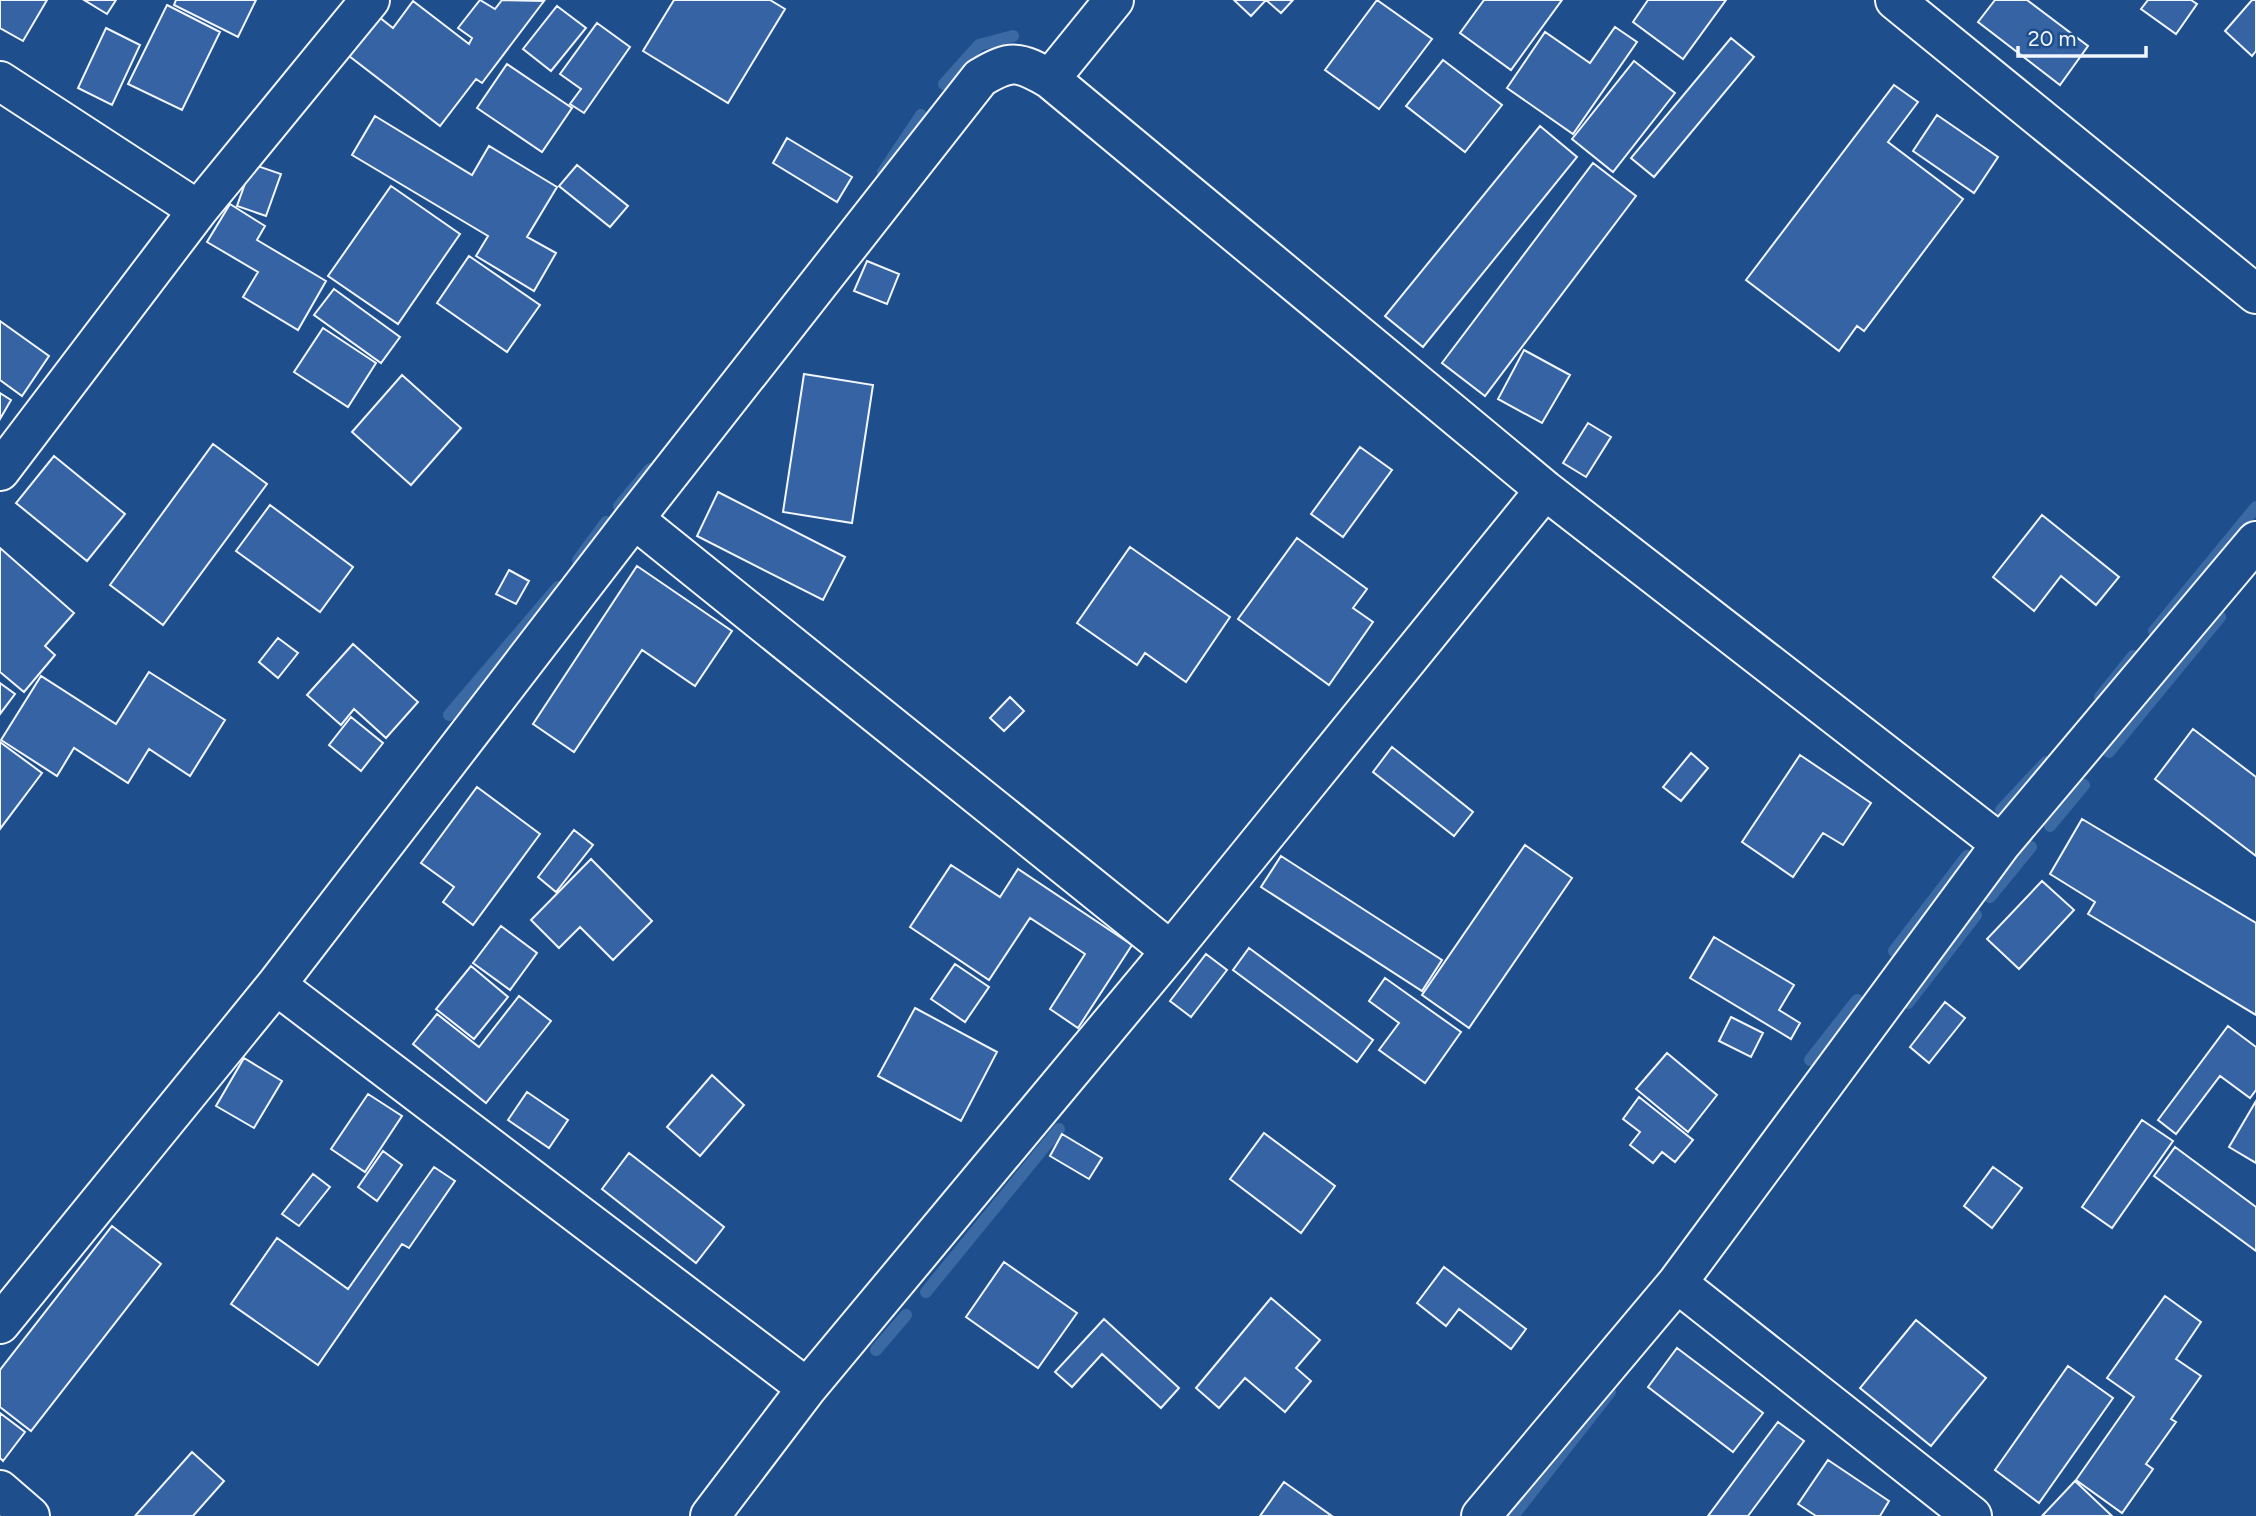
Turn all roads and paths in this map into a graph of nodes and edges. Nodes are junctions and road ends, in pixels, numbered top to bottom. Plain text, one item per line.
1 (370, 0) edge
2 (1114, 0) edge
3 (1919, 7) edge
4 (1050, 79) junction
5 (0, 81) edge
6 (198, 210) junction
7 (2256, 294) edge
8 (0, 471) edge
9 (1545, 491) junction
10 (634, 519) junction
11 (2256, 541) edge
12 (2001, 844) junction
13 (1171, 951) junction
14 (276, 985) junction
15 (1677, 1283) junction
16 (0, 1324) edge
17 (807, 1388) junction
18 (0, 1490) edge
19 (30, 1516) edge
20 (710, 1516) edge
21 (1481, 1516) edge
22 (1972, 1516) edge

1 - 6 street
2 - 4 street
3 - 7 street
4 - 9 street
4 - 10 street
5 - 6 street
6 - 8 street
9 - 12 street
9 - 13 street
10 - 13 street
10 - 14 street
11 - 12 street
12 - 15 street
13 - 17 street
14 - 16 street
14 - 17 street
15 - 21 street
15 - 22 street
17 - 20 street
18 - 19 street

